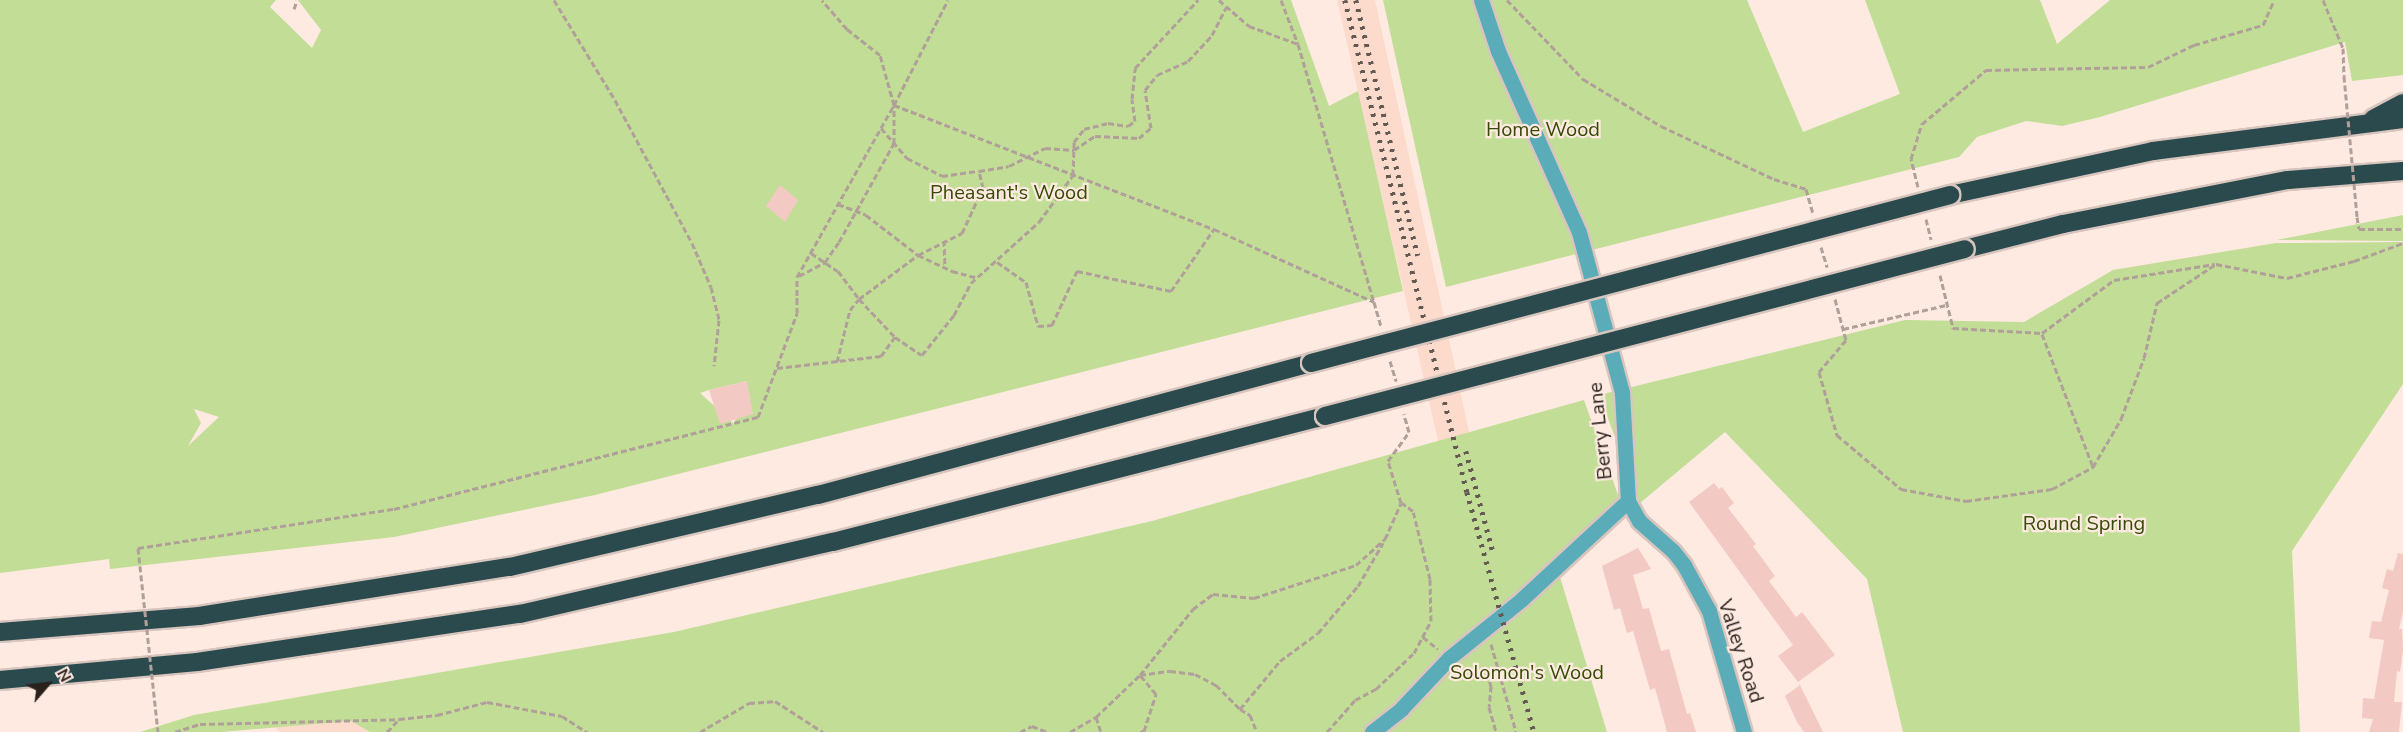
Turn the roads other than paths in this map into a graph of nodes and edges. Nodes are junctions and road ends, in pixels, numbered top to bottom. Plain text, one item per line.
1 (1481, 0) edge
2 (2403, 103) edge
3 (2403, 119) edge
4 (2366, 122) junction
5 (2403, 171) edge
6 (1628, 501) junction
7 (0, 633) edge
8 (0, 680) edge
9 (1372, 732) edge
10 (1744, 732) edge

1 - 6 street, Berry Lane
2 - 4 highway
3 - 4 highway
4 - 7 highway, bridge
5 - 8 highway, bridge
6 - 9 street, Berry Lane
6 - 10 street, Valley Road

